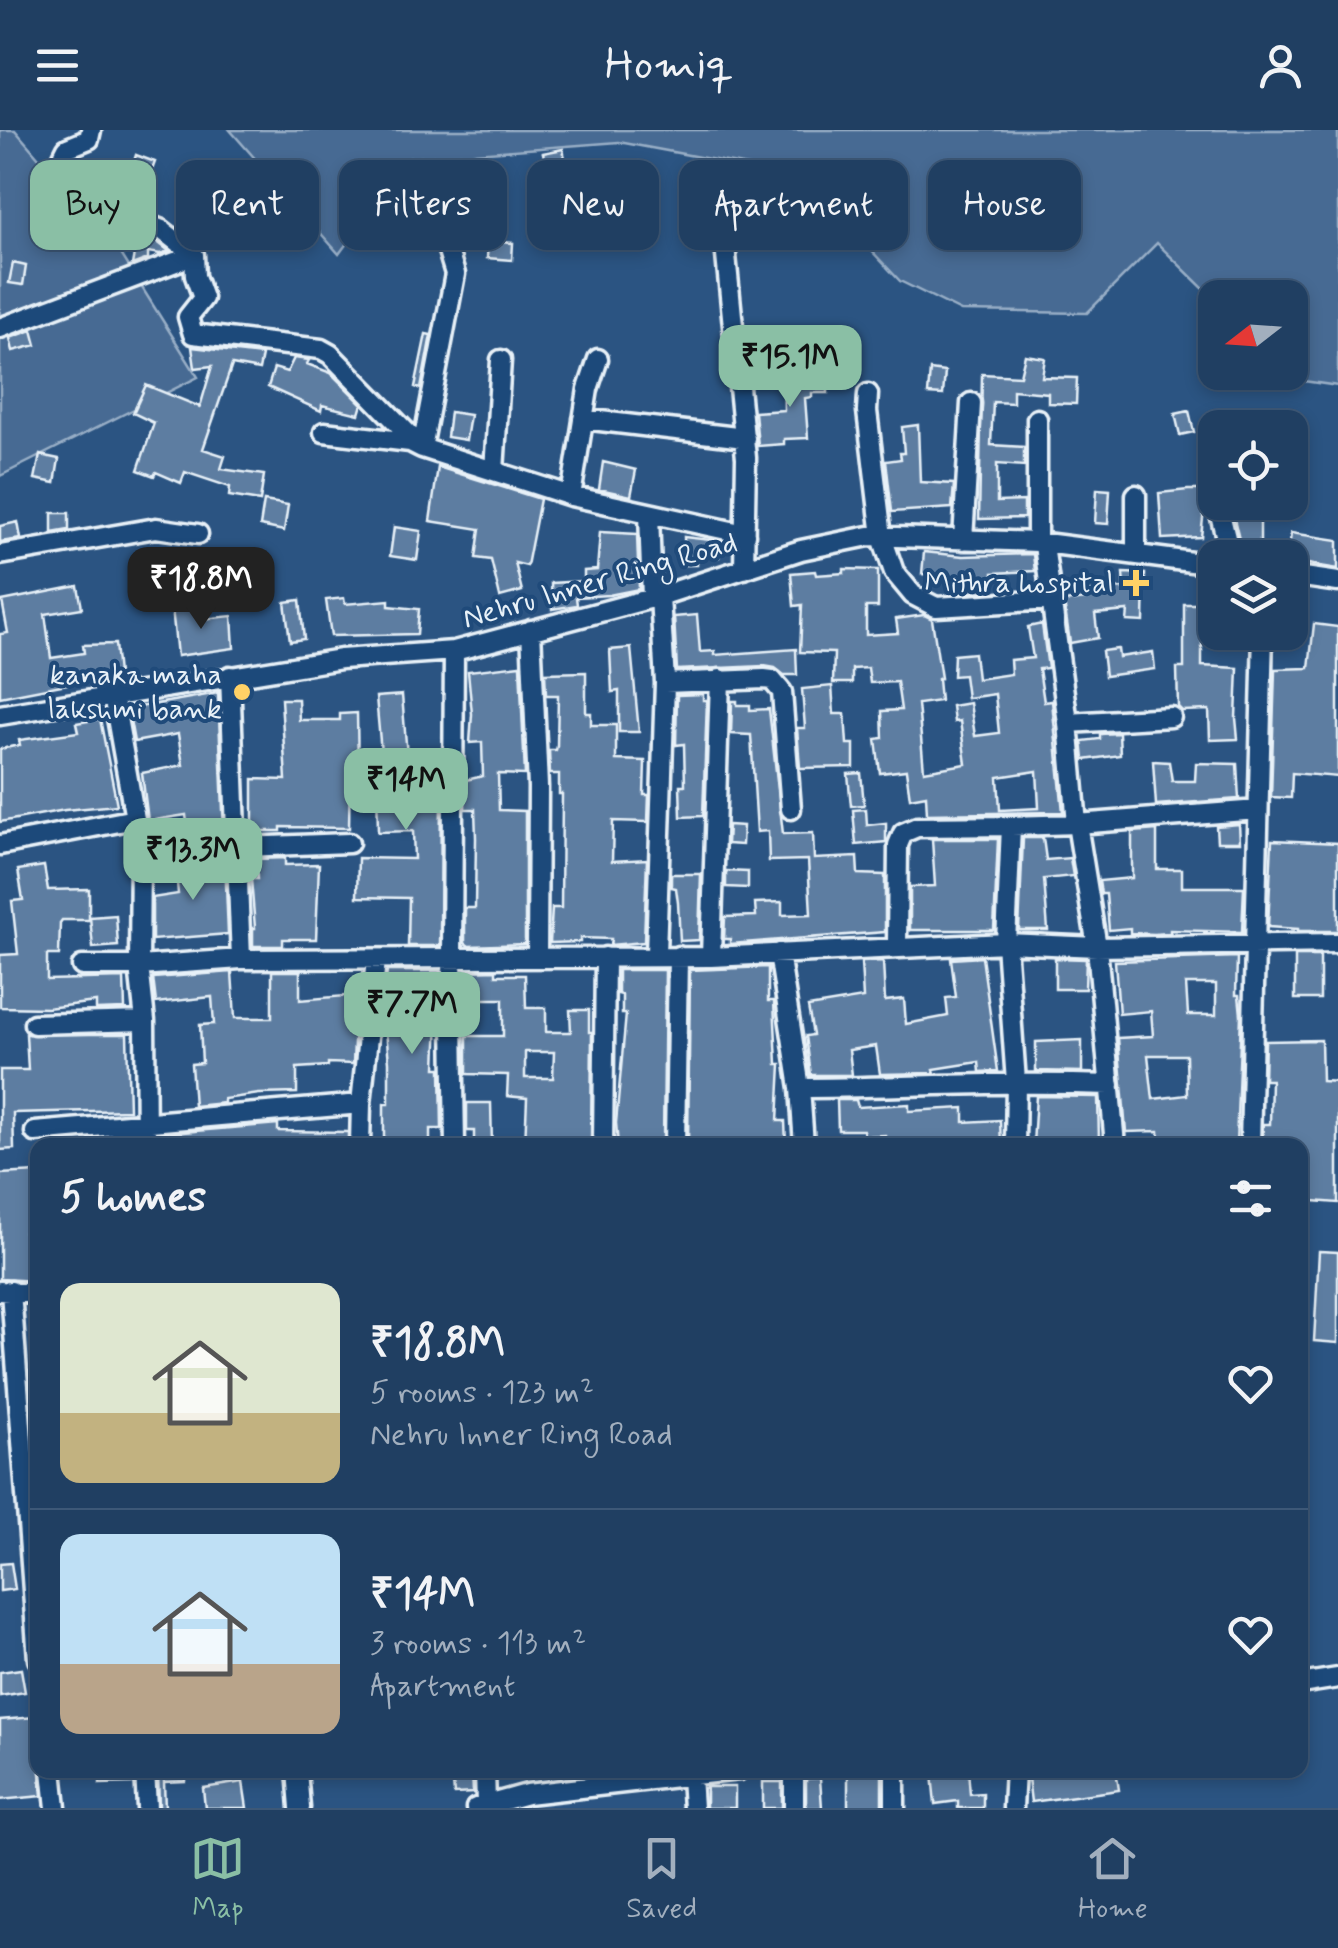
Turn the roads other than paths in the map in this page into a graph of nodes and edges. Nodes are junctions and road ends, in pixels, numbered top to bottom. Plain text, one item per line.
1 (90, 130) edge
2 (448, 250) edge
3 (725, 250) edge
4 (194, 255) junction
5 (0, 328) edge
6 (598, 359) dead end
7 (502, 360) dead end
8 (868, 394) dead end
9 (972, 403) dead end
10 (1037, 419) dead end
11 (583, 420) junction
12 (324, 432) dead end
13 (745, 438) junction
14 (422, 448) junction
15 (494, 471) junction
16 (571, 496) junction
17 (1136, 496) dead end
18 (648, 514) junction
19 (198, 534) dead end
20 (745, 534) junction
21 (882, 537) junction
22 (963, 540) junction
23 (1040, 544) junction
24 (1136, 554) junction
25 (0, 556) edge
26 (1198, 563) edge
27 (744, 569) junction
28 (1308, 578) edge
29 (1338, 582) edge
30 (656, 597) junction
31 (1052, 600) junction
32 (531, 630) junction
33 (1262, 650) edge
34 (454, 651) junction
35 (230, 676) junction
36 (720, 679) junction
37 (665, 683) junction
38 (114, 695) junction
39 (0, 715) edge
40 (1171, 716) dead end
41 (1068, 723) junction
42 (790, 808) dead end
43 (1258, 810) junction
44 (135, 819) junction
45 (1077, 824) junction
46 (1011, 826) junction
47 (348, 842) dead end
48 (0, 845) edge
49 (237, 845) junction
50 (140, 851) junction
51 (1006, 943) junction
52 (1338, 943) edge
53 (1255, 944) junction
54 (896, 946) junction
55 (1098, 948) junction
56 (779, 953) junction
57 (656, 954) junction
58 (678, 956) junction
59 (710, 956) junction
60 (606, 957) junction
61 (452, 958) junction
62 (537, 958) junction
63 (241, 959) junction
64 (376, 960) junction
65 (82, 966) dead end
66 (138, 966) junction
67 (144, 1022) junction
68 (34, 1024) dead end
69 (1016, 1082) junction
70 (1110, 1085) junction
71 (800, 1088) junction
72 (361, 1104) junction
73 (145, 1123) junction
74 (36, 1132) dead end
75 (146, 1138) edge
76 (360, 1138) edge
77 (455, 1138) edge
78 (604, 1138) edge
79 (674, 1138) edge
80 (804, 1138) edge
81 (1015, 1138) edge
82 (1114, 1138) edge
83 (1250, 1138) edge
84 (6, 1291) edge
85 (30, 1567) edge
86 (1338, 1678) edge
87 (1308, 1683) edge
88 (53, 1778) edge
89 (145, 1778) edge
90 (298, 1778) edge
91 (484, 1778) edge
92 (680, 1778) edge
93 (690, 1778) edge
94 (794, 1778) edge
95 (895, 1778) edge
96 (1015, 1778) edge
97 (571, 1799) edge
98 (481, 1806) edge
99 (56, 1808) edge
100 (147, 1808) edge
101 (300, 1808) edge
102 (693, 1808) edge
103 (794, 1808) edge
104 (895, 1808) edge
105 (1013, 1808) edge

1 - 4 street
2 - 14 street
3 - 13 street
4 - 5 street
4 - 14 street
6 - 11 street
7 - 15 street
8 - 21 street
9 - 22 street
10 - 23 street
11 - 13 street
11 - 16 street
12 - 14 street
13 - 20 street
14 - 15 street
15 - 16 street
16 - 18 street
17 - 24 street
18 - 20 street
18 - 30 street
19 - 25 street
20 - 27 street
21 - 22 street, Nehru Inner Ring Road
21 - 27 street, Nehru Inner Ring Road
21 - 31 street
22 - 23 street, Nehru Inner Ring Road
23 - 24 street, Nehru Inner Ring Road
23 - 31 street
24 - 26 street, Nehru Inner Ring Road
27 - 30 street, Nehru Inner Ring Road
28 - 29 street
30 - 32 street, Nehru Inner Ring Road
30 - 37 street
31 - 41 street
32 - 34 street, Nehru Inner Ring Road
32 - 62 street
33 - 43 street
34 - 35 street, Nehru Inner Ring Road
34 - 61 street
35 - 38 street, Nehru Inner Ring Road
35 - 49 street
36 - 37 street
36 - 42 street
36 - 59 street
37 - 57 street
38 - 39 street, Nehru Inner Ring Road
38 - 44 street
40 - 41 street
41 - 45 street
43 - 45 street
43 - 53 street
44 - 48 street
44 - 50 street
45 - 46 street
45 - 55 street
46 - 51 street
46 - 54 street
47 - 49 street
49 - 50 street
49 - 63 street
50 - 66 street
51 - 54 street
51 - 55 street
51 - 69 street
52 - 53 street
53 - 55 street
53 - 83 street
54 - 56 street
55 - 70 street
56 - 59 street
56 - 71 street
57 - 58 street
57 - 60 street
58 - 59 street
58 - 79 street
60 - 62 street
60 - 78 street
61 - 62 street
61 - 64 street
61 - 77 street
63 - 64 street
63 - 66 street
64 - 72 street
65 - 66 street
66 - 67 street
67 - 68 street
67 - 73 street
69 - 70 street
69 - 71 street
69 - 81 street
70 - 82 street
71 - 80 street
72 - 73 street
72 - 76 street
73 - 74 street
73 - 75 street
84 - 85 street
86 - 87 street
88 - 99 street
89 - 100 street
90 - 101 street
91 - 98 street
92 - 97 street
93 - 102 street
94 - 103 street
95 - 104 street
96 - 105 street
97 - 98 street

